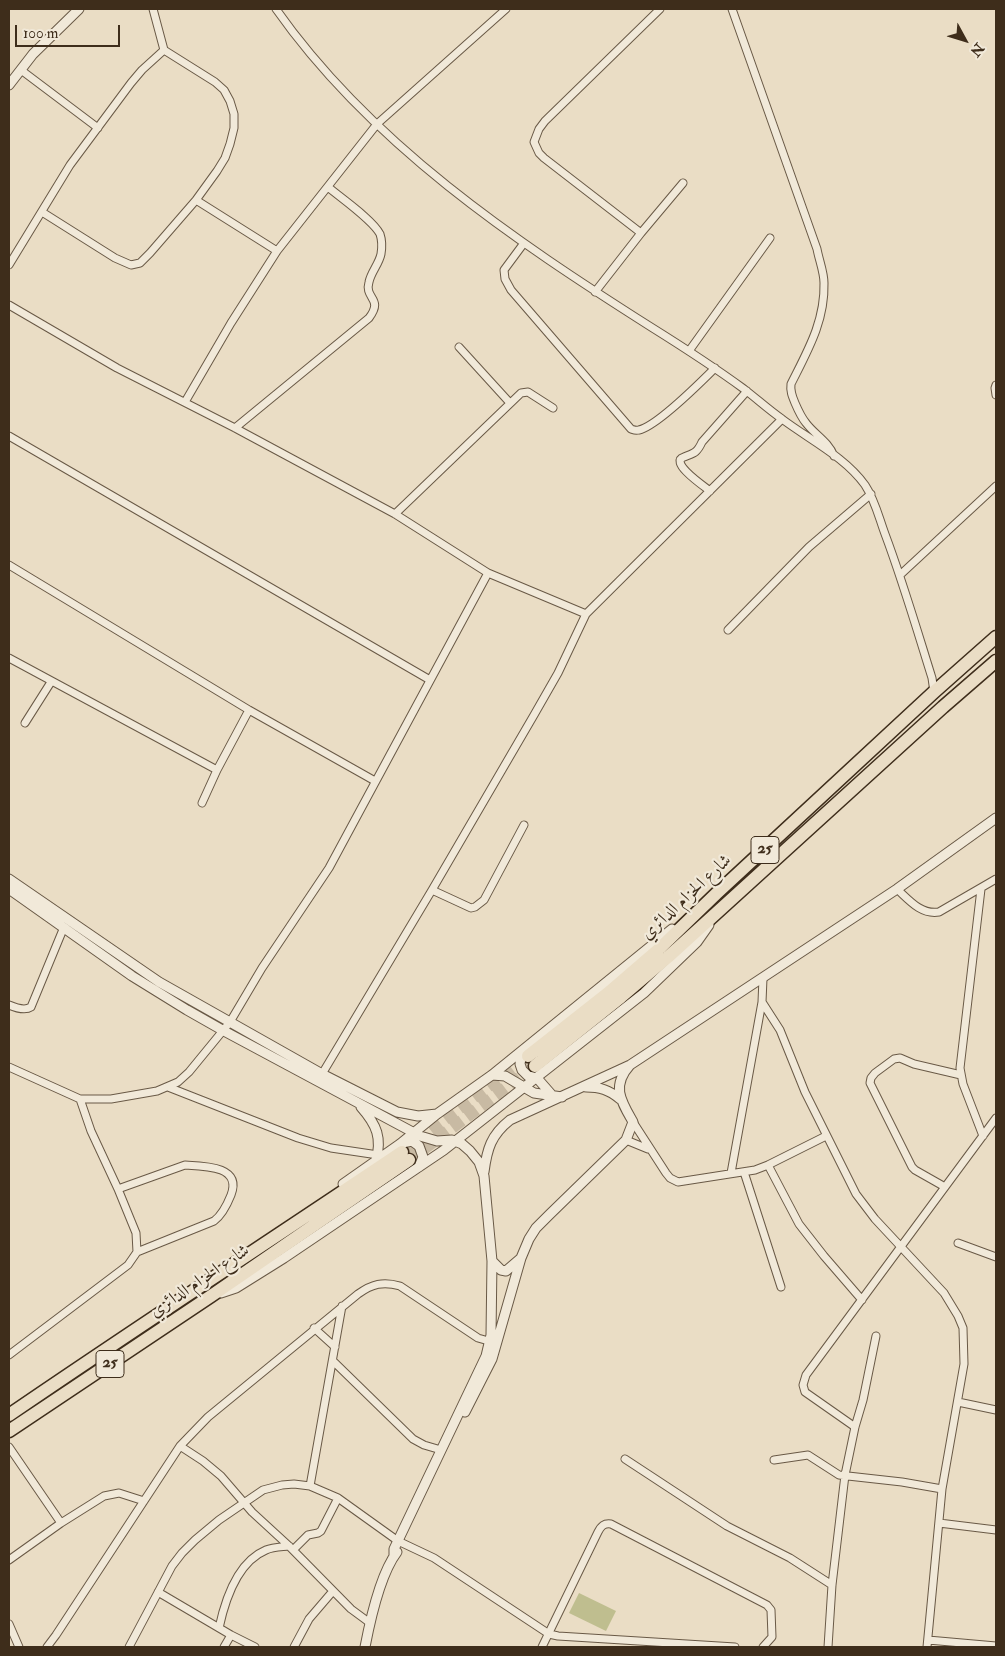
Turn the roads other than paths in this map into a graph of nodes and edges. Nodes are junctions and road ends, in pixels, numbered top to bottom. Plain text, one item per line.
1 (79, 9) edge
2 (153, 9) edge
3 (276, 9) edge
4 (506, 9) edge
5 (660, 9) edge
6 (732, 9) edge
7 (164, 50) junction
8 (20, 70) junction
9 (9, 85) edge
10 (377, 124) junction
11 (98, 128) junction
12 (683, 183) dead end
13 (328, 187) junction
14 (196, 200) junction
15 (42, 212) junction
16 (641, 233) junction
17 (770, 238) dead end
18 (524, 243) junction
19 (277, 252) junction
20 (9, 265) edge
21 (595, 292) junction
22 (9, 305) edge
23 (459, 347) dead end
24 (690, 351) junction
25 (715, 368) junction
26 (996, 385) edge
27 (746, 391) junction
28 (996, 395) edge
29 (186, 402) junction
30 (510, 403) junction
31 (552, 408) dead end
32 (782, 420) junction
33 (236, 428) junction
34 (9, 436) edge
35 (834, 456) junction
36 (996, 486) edge
37 (710, 491) junction
38 (871, 494) junction
39 (395, 514) junction
40 (9, 565) edge
41 (488, 573) junction
42 (900, 575) junction
43 (586, 614) junction
44 (728, 630) dead end
45 (996, 637) edge
46 (9, 658) edge
47 (996, 661) edge
48 (430, 680) junction
49 (51, 682) junction
50 (934, 692) junction
51 (250, 710) junction
52 (25, 723) dead end
53 (217, 770) junction
54 (375, 781) junction
55 (202, 803) dead end
56 (996, 818) edge
57 (524, 825) dead end
58 (9, 879) edge
59 (996, 879) edge
60 (9, 889) edge
61 (897, 889) junction
62 (981, 889) junction
63 (432, 890) junction
64 (64, 928) junction
65 (763, 978) junction
66 (762, 1002) junction
67 (9, 1005) edge
68 (230, 1022) junction
69 (224, 1031) junction
70 (531, 1063) junction
71 (630, 1065) junction
72 (9, 1067) edge
73 (322, 1074) junction
74 (492, 1075) junction
75 (961, 1075) junction
76 (335, 1085) junction
77 (583, 1087) junction
78 (168, 1088) junction
79 (525, 1088) junction
80 (551, 1094) junction
81 (562, 1097) junction
82 (80, 1099) junction
83 (620, 1099) junction
84 (356, 1102) junction
85 (437, 1114) junction
86 (996, 1118) edge
87 (633, 1122) junction
88 (414, 1133) junction
89 (826, 1136) junction
90 (983, 1136) junction
91 (626, 1140) junction
92 (456, 1141) junction
93 (649, 1149) junction
94 (444, 1150) junction
95 (470, 1151) junction
96 (407, 1156) junction
97 (377, 1158) junction
98 (768, 1165) junction
99 (744, 1172) junction
100 (731, 1173) junction
101 (484, 1176) junction
102 (945, 1187) junction
103 (118, 1189) junction
104 (958, 1242) dead end
105 (902, 1246) junction
106 (137, 1252) junction
107 (996, 1257) edge
108 (521, 1258) junction
109 (492, 1261) junction
110 (202, 1286) junction
111 (781, 1287) dead end
112 (862, 1300) junction
113 (342, 1306) junction
114 (314, 1328) junction
115 (876, 1336) dead end
116 (494, 1342) junction
117 (335, 1346) junction
118 (9, 1356) edge
119 (333, 1361) junction
120 (958, 1402) junction
121 (996, 1410) edge
122 (9, 1414) edge
123 (855, 1427) junction
124 (9, 1431) edge
125 (180, 1446) junction
126 (9, 1447) edge
127 (441, 1450) junction
128 (625, 1459) dead end
129 (774, 1460) dead end
130 (845, 1475) junction
131 (310, 1486) junction
132 (942, 1489) junction
133 (338, 1498) junction
134 (144, 1501) junction
135 (243, 1503) junction
136 (939, 1522) junction
137 (61, 1523) junction
138 (996, 1530) edge
139 (400, 1542) junction
140 (291, 1548) junction
141 (9, 1560) edge
142 (832, 1585) junction
143 (333, 1591) junction
144 (158, 1592) junction
145 (370, 1623) junction
146 (9, 1624) edge
147 (219, 1628) junction
148 (549, 1634) junction
149 (231, 1635) junction
150 (927, 1643) edge
151 (996, 1646) edge
152 (19, 1647) edge
153 (47, 1647) edge
154 (129, 1647) edge
155 (224, 1647) edge
156 (255, 1647) edge
157 (294, 1647) edge
158 (364, 1647) edge
159 (542, 1647) edge
160 (735, 1647) edge
161 (763, 1647) edge
162 (828, 1647) edge

1 - 8 street
2 - 7 street
3 - 10 street
4 - 10 street
5 - 16 street
6 - 35 street
7 - 11 street
7 - 14 street
8 - 9 street
8 - 11 street
10 - 13 street
10 - 18 street
11 - 15 street
12 - 16 street
13 - 19 street
13 - 33 street
14 - 15 street
14 - 19 street
15 - 20 street
16 - 21 street
17 - 24 street
18 - 21 street
18 - 25 street
19 - 29 street
21 - 24 street
22 - 29 street
23 - 30 street
24 - 25 street
25 - 27 street
26 - 28 street
27 - 32 street
27 - 37 street
29 - 33 street
30 - 31 street
30 - 39 street
32 - 35 street
32 - 37 street
33 - 39 street
34 - 48 street
35 - 38 street
36 - 42 street
37 - 43 street
38 - 42 street
38 - 44 street
39 - 41 street
40 - 51 street
41 - 43 street
41 - 48 street
42 - 50 street
43 - 63 street
45 - 50 highway, شارع الحزام الدائري / 25
46 - 49 street
47 - 70 highway, شارع الحزام الدائري / 25
48 - 54 street
49 - 52 street
49 - 53 street
50 - 70 highway, شارع الحزام الدائري / 25
51 - 53 street
51 - 54 street
53 - 55 street
54 - 68 street
56 - 61 street
57 - 63 street
58 - 68 street
59 - 62 street
60 - 64 street
61 - 62 street
61 - 65 street
62 - 75 street
63 - 73 street
64 - 67 street
64 - 69 street
65 - 66 street
65 - 71 street
66 - 89 street
66 - 100 street
68 - 69 street
68 - 73 street
69 - 76 street
69 - 78 street
70 - 74 street
70 - 79 street
70 - 80 street
71 - 77 street
71 - 83 street
72 - 82 street
73 - 76 street
74 - 79 street
74 - 85 street
75 - 90 street
75 - 102 street
76 - 84 street
76 - 85 street
77 - 81 street
77 - 83 street
78 - 82 street
78 - 97 street
79 - 80 street
79 - 92 street
80 - 81 street
81 - 101 street
82 - 103 street
83 - 87 street
84 - 88 street
84 - 97 street
85 - 88 street
86 - 90 street
87 - 91 street
87 - 93 street
88 - 92 street
88 - 96 street
89 - 98 street
89 - 105 street
90 - 102 street
91 - 93 street
91 - 108 street
92 - 94 street
92 - 95 street
93 - 100 street
94 - 95 street
94 - 96 street
95 - 101 street
96 - 97 street
96 - 110 highway, شارع الحزام الدائري / 25
96 - 124 highway, شارع الحزام الدائري / 25
97 - 110 street
98 - 99 street
98 - 112 street
99 - 100 street
99 - 111 street
101 - 109 street
102 - 105 street
103 - 106 street
103 - 106 street
104 - 107 street
105 - 112 street
105 - 120 street
106 - 118 street
108 - 109 street
108 - 116 street
109 - 116 street
110 - 122 highway, شارع الحزام الدائري / 25
112 - 123 street
113 - 114 street
113 - 116 street
113 - 117 street
114 - 117 street
114 - 125 street
115 - 123 street
116 - 127 street
116 - 139 street
117 - 119 street
119 - 127 street
119 - 131 street
120 - 121 street
120 - 132 street
123 - 130 street
125 - 134 street
125 - 135 street
126 - 137 street
127 - 139 street
128 - 142 street
129 - 130 street
130 - 132 street
130 - 142 street
131 - 133 street
131 - 135 street
132 - 136 street
133 - 139 street
133 - 140 street
134 - 137 street
134 - 153 street
135 - 140 street
135 - 144 street
136 - 138 street
136 - 150 street
137 - 141 street
139 - 145 street
139 - 148 street
140 - 143 street
140 - 147 street
142 - 162 street
143 - 145 street
143 - 157 street
144 - 147 street
144 - 154 street
145 - 158 street
146 - 152 street
147 - 149 street
148 - 159 street
148 - 160 street
148 - 161 street
149 - 155 street
149 - 156 street
150 - 151 street

